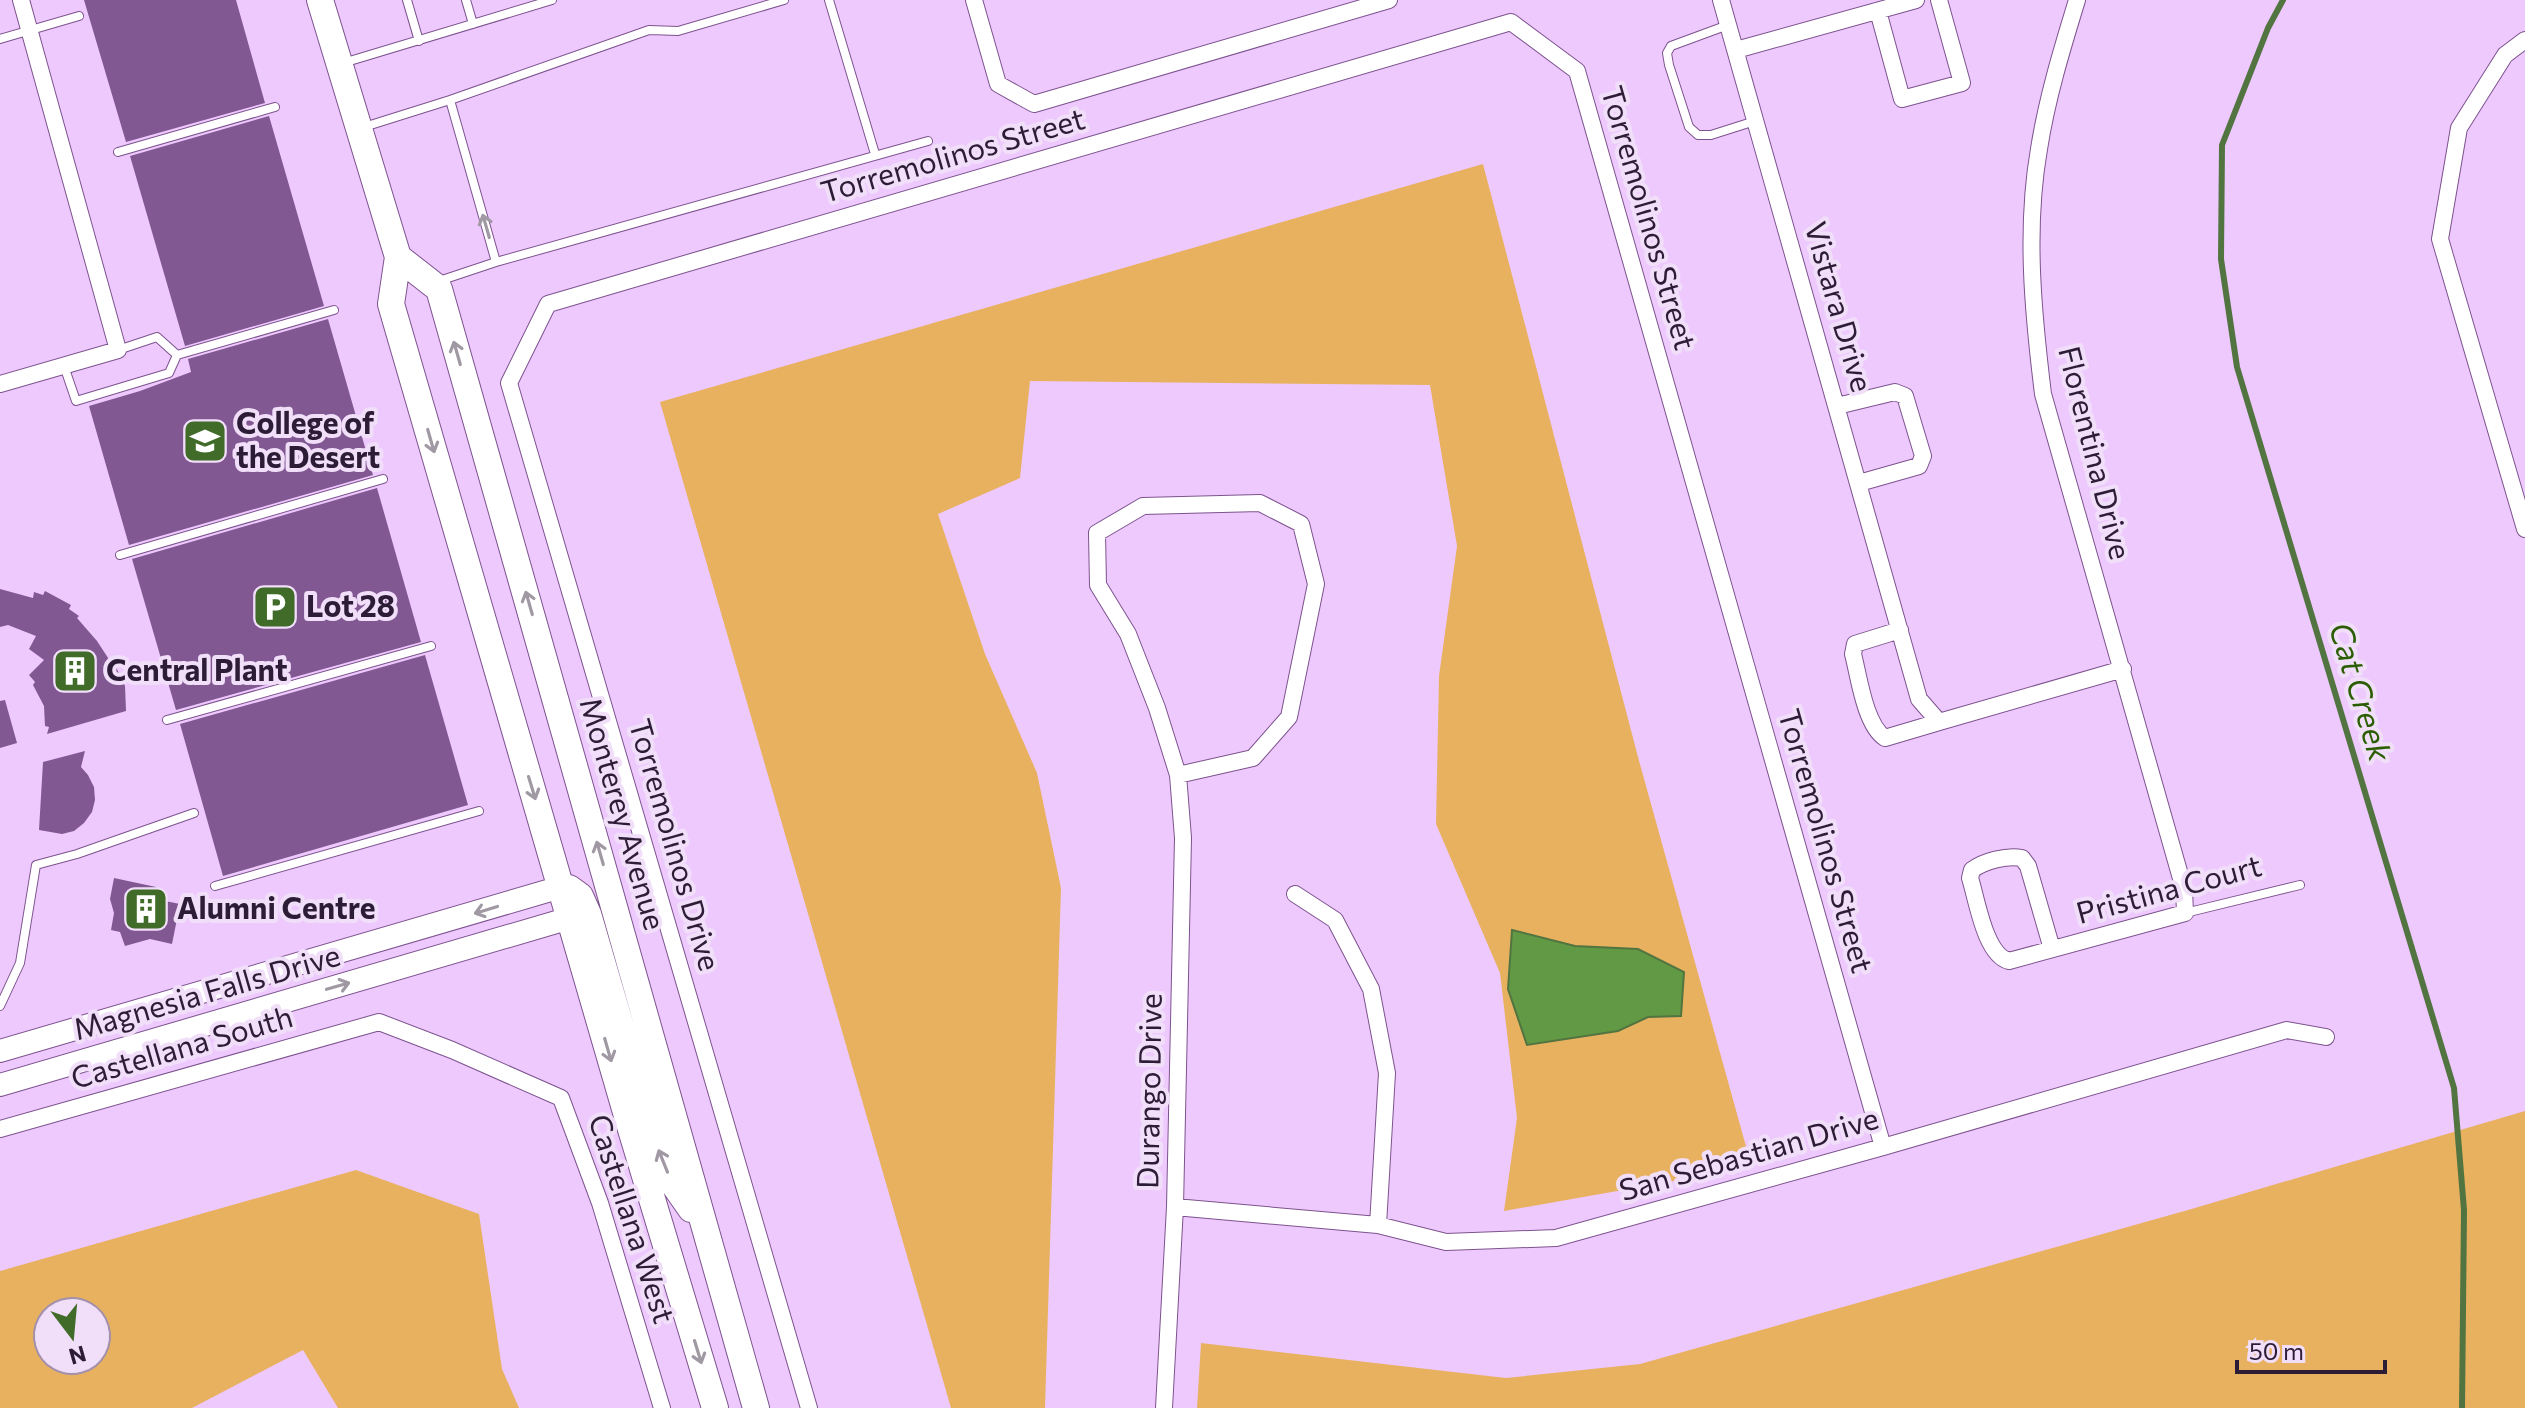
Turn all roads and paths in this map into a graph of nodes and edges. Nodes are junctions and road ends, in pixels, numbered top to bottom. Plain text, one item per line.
1 (21, 0) edge
2 (320, 0) edge
3 (407, 0) edge
4 (466, 0) edge
5 (552, 0) edge
6 (784, 0) edge
7 (829, 0) edge
8 (974, 0) edge
9 (1389, 0) edge
10 (1721, 0) edge
11 (1916, 0) edge
12 (1939, 0) edge
13 (2077, 0) edge
14 (1878, 11) junction
15 (79, 16) dead end
16 (473, 24) junction
17 (1728, 24) junction
18 (29, 31) junction
19 (0, 39) edge
20 (2525, 40) edge
21 (419, 41) junction
22 (1736, 50) junction
23 (339, 65) junction
24 (450, 100) junction
25 (275, 107) dead end
26 (1756, 121) junction
27 (358, 129) junction
28 (928, 141) dead end
29 (118, 152) dead end
30 (875, 154) junction
31 (398, 257) junction
32 (496, 262) junction
33 (432, 284) junction
34 (548, 304) joint
35 (334, 310) dead end
36 (118, 350) junction
37 (177, 355) junction
38 (64, 366) junction
39 (0, 384) edge
40 (1837, 406) junction
41 (383, 479) dead end
42 (1859, 483) junction
43 (2525, 529) edge
44 (120, 555) dead end
45 (1900, 630) junction
46 (431, 646) dead end
47 (2123, 669) junction
48 (167, 720) dead end
49 (1939, 722) junction
50 (1178, 775) junction
51 (479, 811) dead end
52 (194, 813) dead end
53 (2300, 885) dead end
54 (215, 886) dead end
55 (561, 887) junction
56 (1295, 894) dead end
57 (2185, 913) junction
58 (570, 918) junction
59 (2052, 949) junction
60 (0, 1006) edge
61 (379, 1022) joint
62 (2326, 1037) dead end
63 (0, 1048) edge
64 (0, 1085) edge
65 (0, 1129) edge
66 (1883, 1147) junction
67 (1175, 1207) junction
68 (1378, 1225) junction
69 (704, 1227) junction
70 (662, 1408) edge
71 (715, 1408) edge
72 (756, 1408) edge
73 (809, 1408) edge
74 (1164, 1408) edge

1 - 18 street
2 - 23 main road
3 - 21 lane
4 - 16 lane
5 - 16 lane
6 - 24 lane
7 - 30 lane
8 - 9 street
10 - 17 street, Vistara Drive
11 - 14 street
12 - 14 street
13 - 47 street, Florentina Drive
14 - 22 street
15 - 18 lane
16 - 21 lane
17 - 22 street, Vistara Drive
17 - 26 lane
18 - 19 lane
18 - 36 street
20 - 43 street
21 - 23 lane
22 - 26 street, Vistara Drive
23 - 27 main road
24 - 27 lane
32 -> 24 lane
25 - 29 lane
26 - 40 street, Vistara Drive
27 - 31 main road
28 - 30 lane
30 - 32 lane
31 - 33 main road, Monterey Avenue
31 -> 55 main road
32 - 33 lane
69 -> 33 main road, Monterey Avenue
34 - 66 street, Torremolinos Street
34 - 73 street, Torremolinos Drive
35 - 37 lane
36 - 37 lane
36 - 38 street
37 - 38 lane
38 - 39 street
40 - 42 street, Vistara Drive
40 - 42 street
41 - 44 lane
42 - 45 street, Vistara Drive
45 - 49 street, Vistara Drive
45 - 49 street
46 - 48 lane
47 - 49 street
47 - 57 street, Florentina Drive
50 - 50 street, Durango Drive
50 - 67 street, Durango Drive
51 - 54 lane
52 - 60 lane
53 - 57 lane, Pristina Court
55 - 58 main road
55 -> 63 street, Magnesia Falls Drive
69 -> 55 main road
56 - 68 street
57 - 59 street, Pristina Court
64 -> 58 street, Magnesia Falls Drive
58 -> 71 main road
59 - 59 street, Pristina Court
61 - 65 street, Castellana South
61 - 70 street, Castellana West
62 - 66 street, San Sebastian Drive
66 - 68 street, San Sebastian Drive
67 - 68 street, San Sebastian Drive
67 - 74 street, Durango Drive
69 - 72 main road, Monterey Avenue

